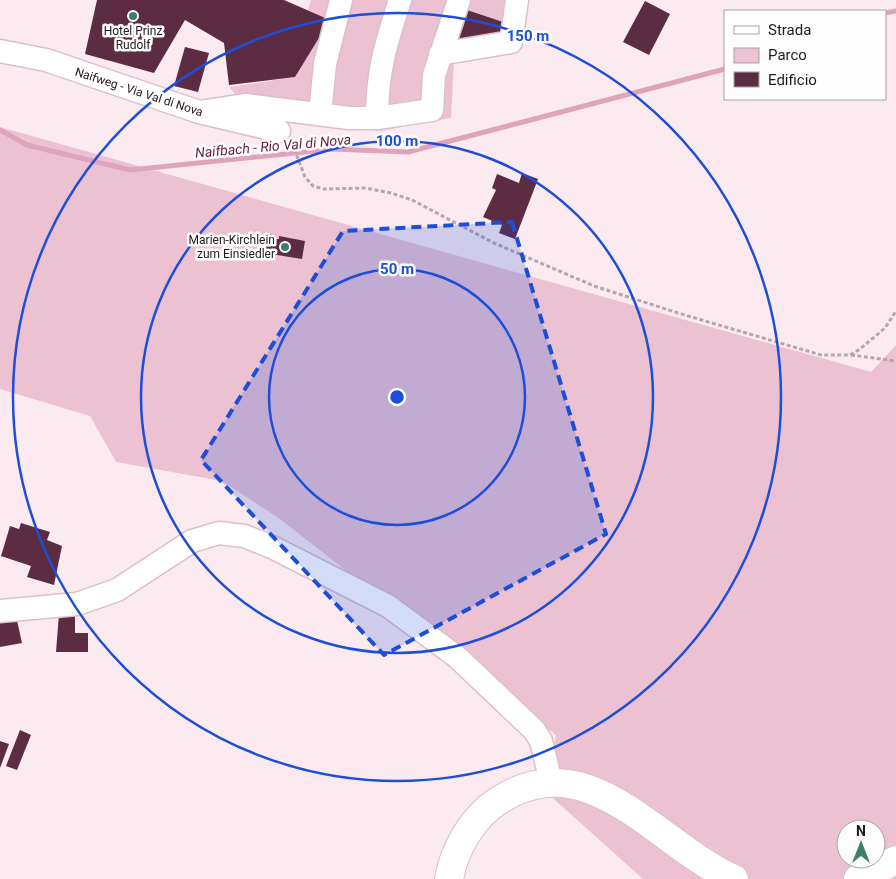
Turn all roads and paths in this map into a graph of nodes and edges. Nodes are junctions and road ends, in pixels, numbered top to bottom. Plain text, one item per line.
1 (341, 0) edge
2 (400, 0) edge
3 (459, 0) edge
4 (517, 0) edge
5 (0, 51) edge
6 (440, 54) junction
7 (199, 112) junction
8 (320, 114) junction
9 (377, 118) junction
10 (285, 137) joint
11 (896, 311) edge
12 (850, 355) junction
13 (896, 361) edge
14 (0, 611) edge
15 (550, 782) junction
16 (896, 860) edge
17 (449, 879) edge
18 (734, 879) edge
19 (858, 879) edge

1 - 8 street
2 - 9 street
3 - 6 street
4 - 6 street
5 - 7 street, Naifweg - Via Val di Nova
6 - 9 street
7 - 8 street
7 - 10 street, Naifweg - Via Val di Nova
8 - 9 street
10 - 12 path
11 - 12 path
12 - 13 path
14 - 15 street
15 - 17 main road
15 - 18 main road
16 - 19 main road

